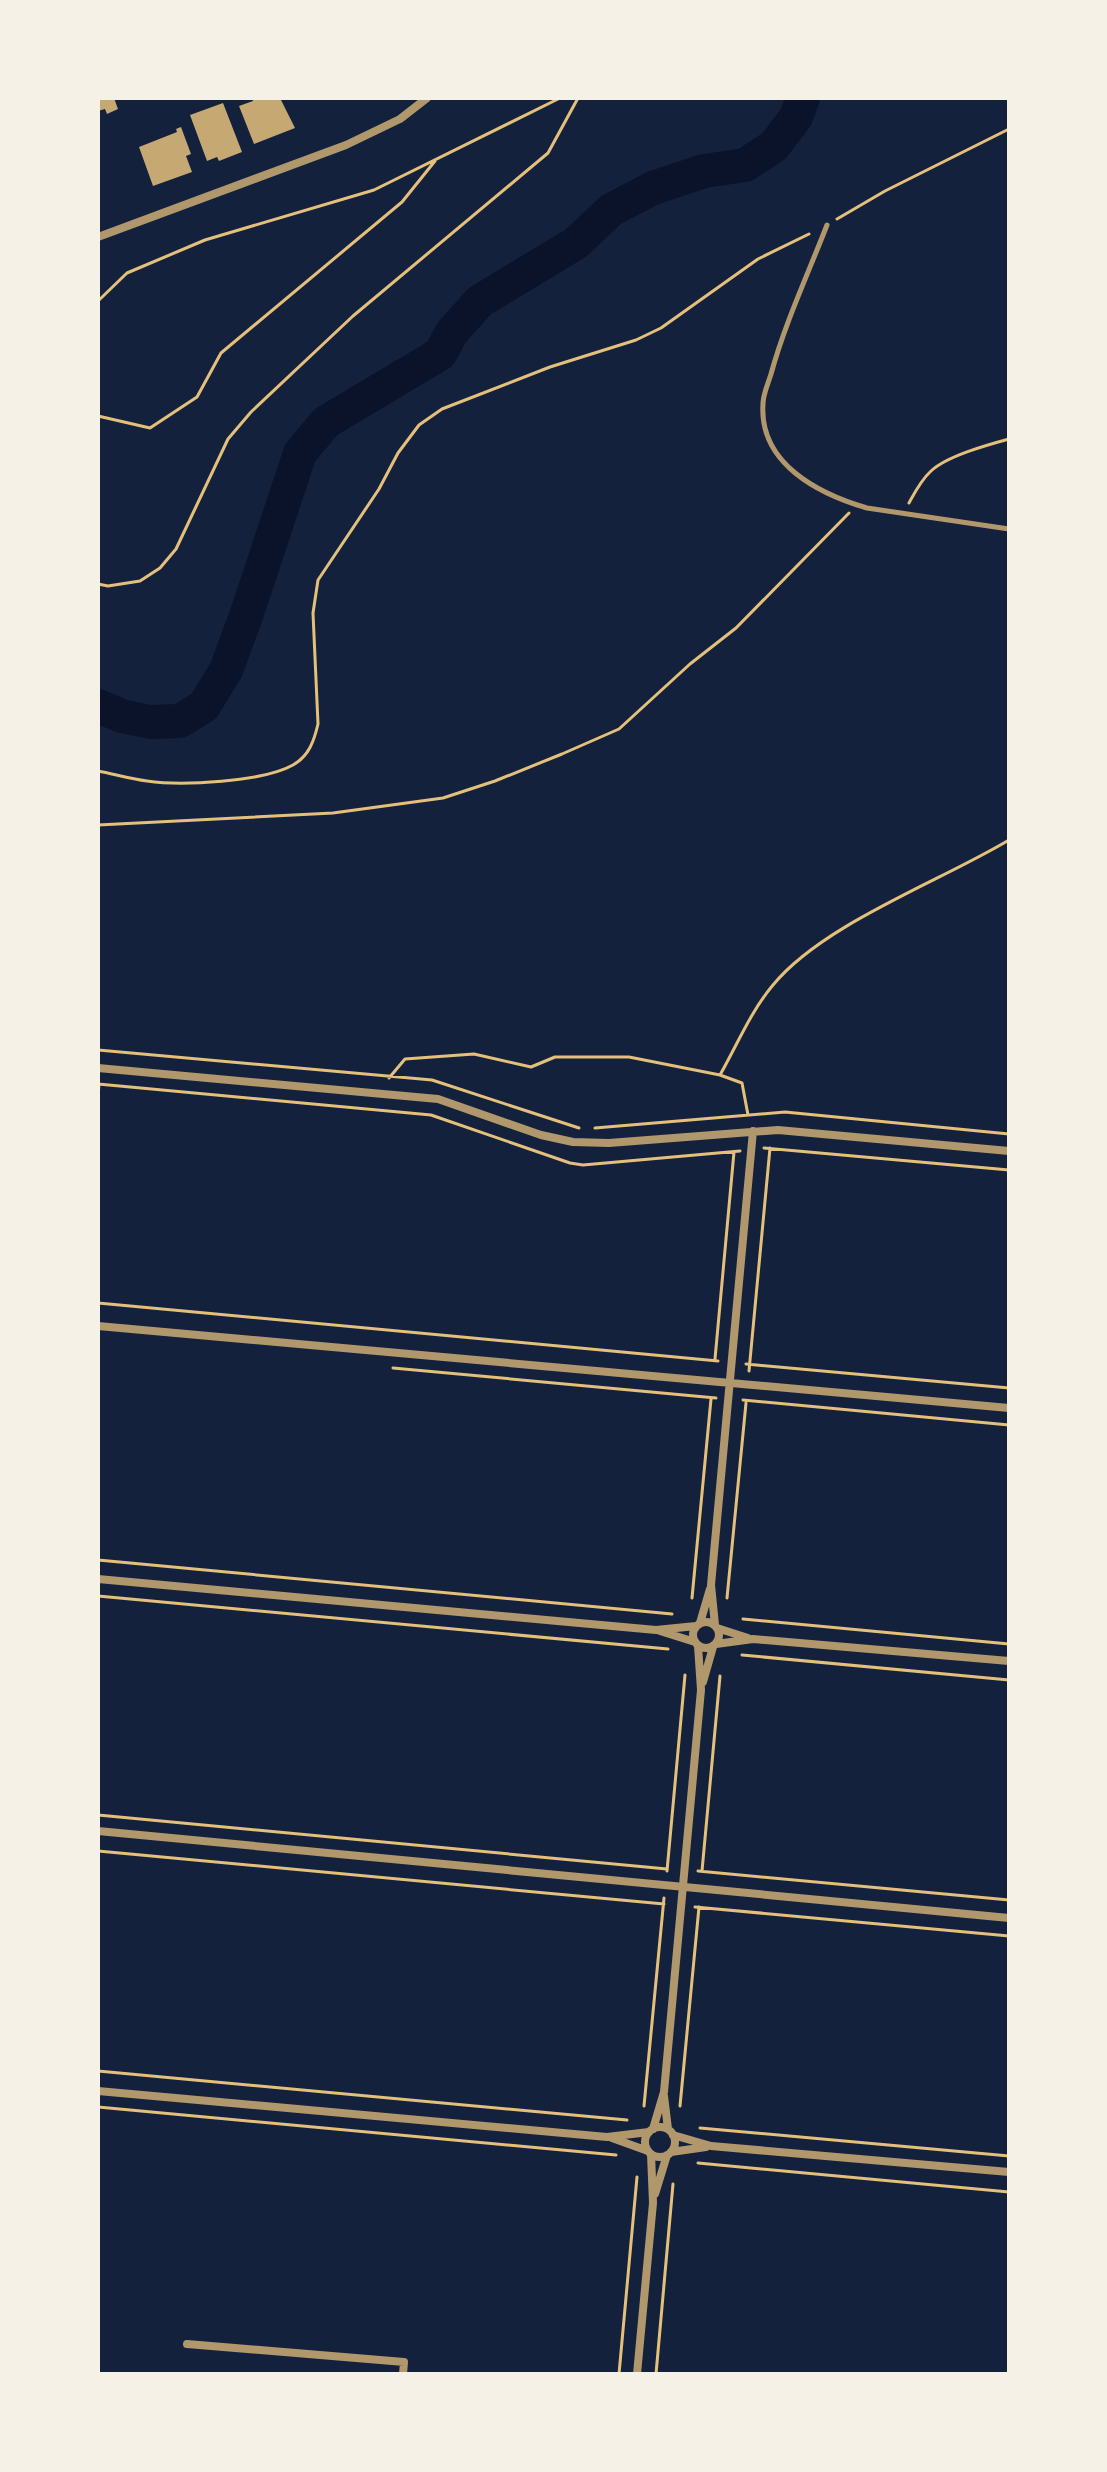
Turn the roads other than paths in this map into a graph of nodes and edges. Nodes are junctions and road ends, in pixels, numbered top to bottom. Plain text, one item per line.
1 (427, 98) edge
2 (827, 225) road end
3 (98, 237) edge
4 (1009, 529) edge
5 (98, 1068) edge
6 (753, 1131) junction
7 (1009, 1151) edge
8 (98, 1326) edge
9 (730, 1381) junction
10 (1009, 1408) edge
11 (98, 1579) edge
12 (711, 1585) junction
13 (698, 1624) junction
14 (716, 1626) junction
15 (656, 1630) junction
16 (753, 1639) junction
17 (697, 1644) junction
18 (714, 1645) junction
19 (1009, 1661) edge
20 (701, 1690) junction
21 (98, 1831) edge
22 (683, 1886) junction
23 (1009, 1918) edge
24 (98, 2091) edge
25 (664, 2092) junction
26 (651, 2130) junction
27 (670, 2132) junction
28 (607, 2137) junction
29 (711, 2146) junction
30 (650, 2152) junction
31 (669, 2154) junction
32 (1009, 2172) edge
33 (653, 2203) junction
34 (187, 2344) dead end
35 (403, 2374) edge
36 (637, 2374) edge

1 - 3 street
2 - 4 lane
5 - 6 street
6 - 7 street
6 - 9 street
8 - 9 street
9 - 10 street
9 - 12 street
11 - 15 street
12 - 13 street
12 - 14 street
13 - 14 street
13 - 15 street
13 - 17 street
14 - 16 street
14 - 18 street
15 - 17 street
16 - 18 street
16 - 19 street
17 - 18 street
17 - 20 street
18 - 20 street
20 - 22 street
21 - 22 street
22 - 23 street
22 - 25 street
24 - 28 street
25 - 26 street
25 - 27 street
26 - 27 street
26 - 28 street
26 - 30 street
27 - 29 street
27 - 31 street
28 - 30 street
29 - 31 street
29 - 32 street
30 - 31 street
30 - 33 street
31 - 33 street
33 - 36 street
34 - 35 street

